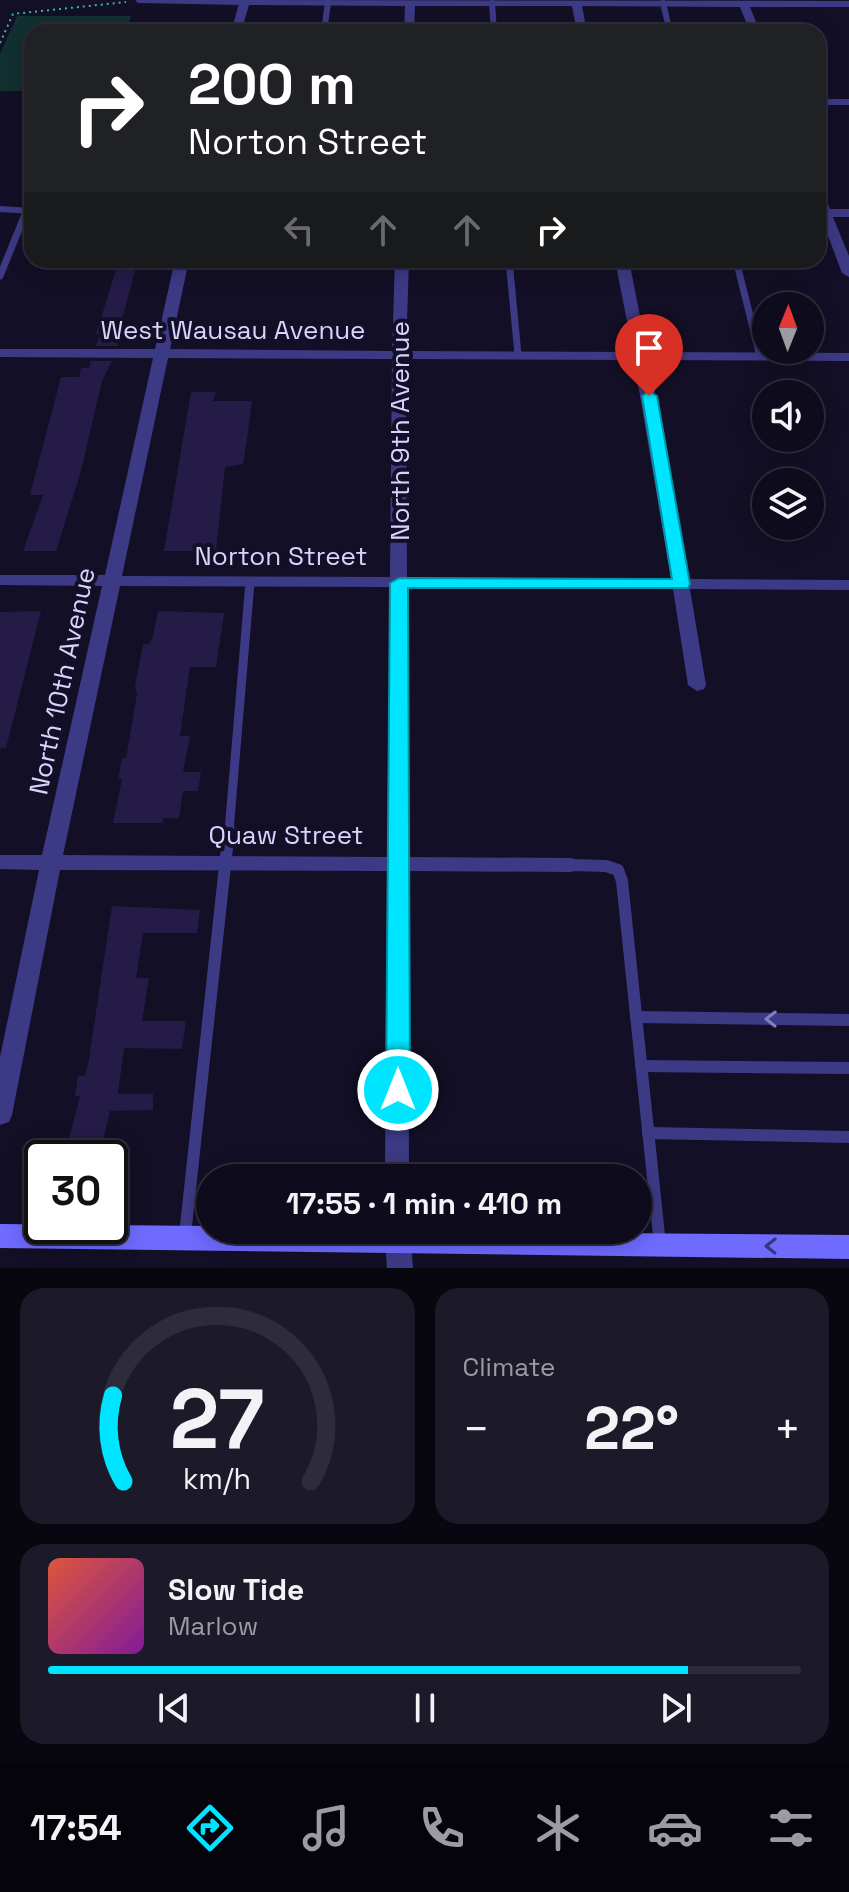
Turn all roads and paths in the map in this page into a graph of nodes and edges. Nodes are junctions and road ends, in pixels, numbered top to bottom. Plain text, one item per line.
1 (139, 0) edge
2 (244, 1) edge
3 (410, 1) edge
4 (328, 2) edge
5 (576, 2) edge
6 (492, 3) junction
7 (663, 3) junction
8 (744, 4) junction
9 (849, 4) edge
10 (238, 24) edge
11 (325, 24) edge
12 (409, 24) edge
13 (493, 24) edge
14 (580, 24) edge
15 (668, 24) edge
16 (752, 24) edge
17 (1, 36) edge
18 (0, 43) edge
19 (826, 102) edge
20 (849, 102) edge
21 (0, 209) edge
22 (24, 211) edge
23 (826, 213) edge
24 (849, 213) edge
25 (826, 222) edge
26 (24, 224) edge
27 (180, 268) edge
28 (402, 268) edge
29 (510, 268) edge
30 (624, 268) edge
31 (738, 268) edge
32 (849, 273) edge
33 (0, 276) edge
34 (752, 324) edge
35 (0, 353) edge
36 (159, 354) junction
37 (399, 355) junction
38 (518, 355) junction
39 (641, 356) junction
40 (752, 356) edge
41 (824, 357) edge
42 (849, 357) edge
43 (0, 580) edge
44 (113, 581) junction
45 (250, 582) junction
46 (399, 583) junction
47 (682, 584) junction
48 (849, 585) edge
49 (697, 685) dead end
50 (0, 862) edge
51 (51, 862) junction
52 (226, 863) junction
53 (398, 864) junction
54 (571, 865) joint
55 (636, 1017) junction
56 (849, 1020) edge
57 (641, 1066) junction
58 (849, 1068) edge
59 (0, 1115) edge
60 (648, 1133) junction
61 (849, 1137) edge
62 (397, 1164) edge
63 (0, 1236) edge
64 (184, 1239) junction
65 (660, 1245) junction
66 (398, 1247) edge
67 (849, 1247) edge

1 - 2 lane
1 - 17 path
2 - 4 street
2 - 10 street
3 - 4 street
3 - 6 street
3 - 12 street
4 - 11 lane
5 - 6 street
5 - 7 street
5 - 14 street
6 - 13 lane
7 - 8 street
7 - 15 lane
8 - 9 street
8 - 16 street
17 - 18 path
19 - 20 street
21 - 22 lane
23 - 24 street
25 - 32 street
26 - 33 lane
27 - 36 street, North 10th Avenue
28 - 37 street, North 9th Avenue
29 - 38 lane
30 - 39 street
31 - 34 lane
35 - 36 street, West Wausau Avenue
36 - 37 street, West Wausau Avenue
36 - 44 street, North 10th Avenue
37 - 38 street, West Wausau Avenue
37 - 46 street, North 9th Avenue
38 - 39 street, West Wausau Avenue
39 - 40 street, West Wausau Avenue
39 - 47 street
41 - 42 street, West Wausau Avenue
43 - 44 street, Norton Street
44 - 45 street, Norton Street
44 - 51 street, North 10th Avenue
45 - 46 street, Norton Street
45 - 52 lane
46 - 47 street, Norton Street
46 - 53 street, North 9th Avenue
47 - 48 street, Norton Street
47 - 49 street
50 - 51 street, Quaw Street
51 - 52 street, Quaw Street
51 - 59 street, North 10th Avenue
52 - 53 street, Quaw Street
52 - 64 lane
53 - 54 street, Quaw Street
53 - 62 street, North 9th Avenue
54 - 55 lane
56 -> 55 lane
55 - 57 lane
57 - 58 lane
57 - 60 lane
60 - 61 lane
60 - 65 lane
63 - 64 main road
64 - 66 main road
65 - 66 main road
67 -> 65 main road

